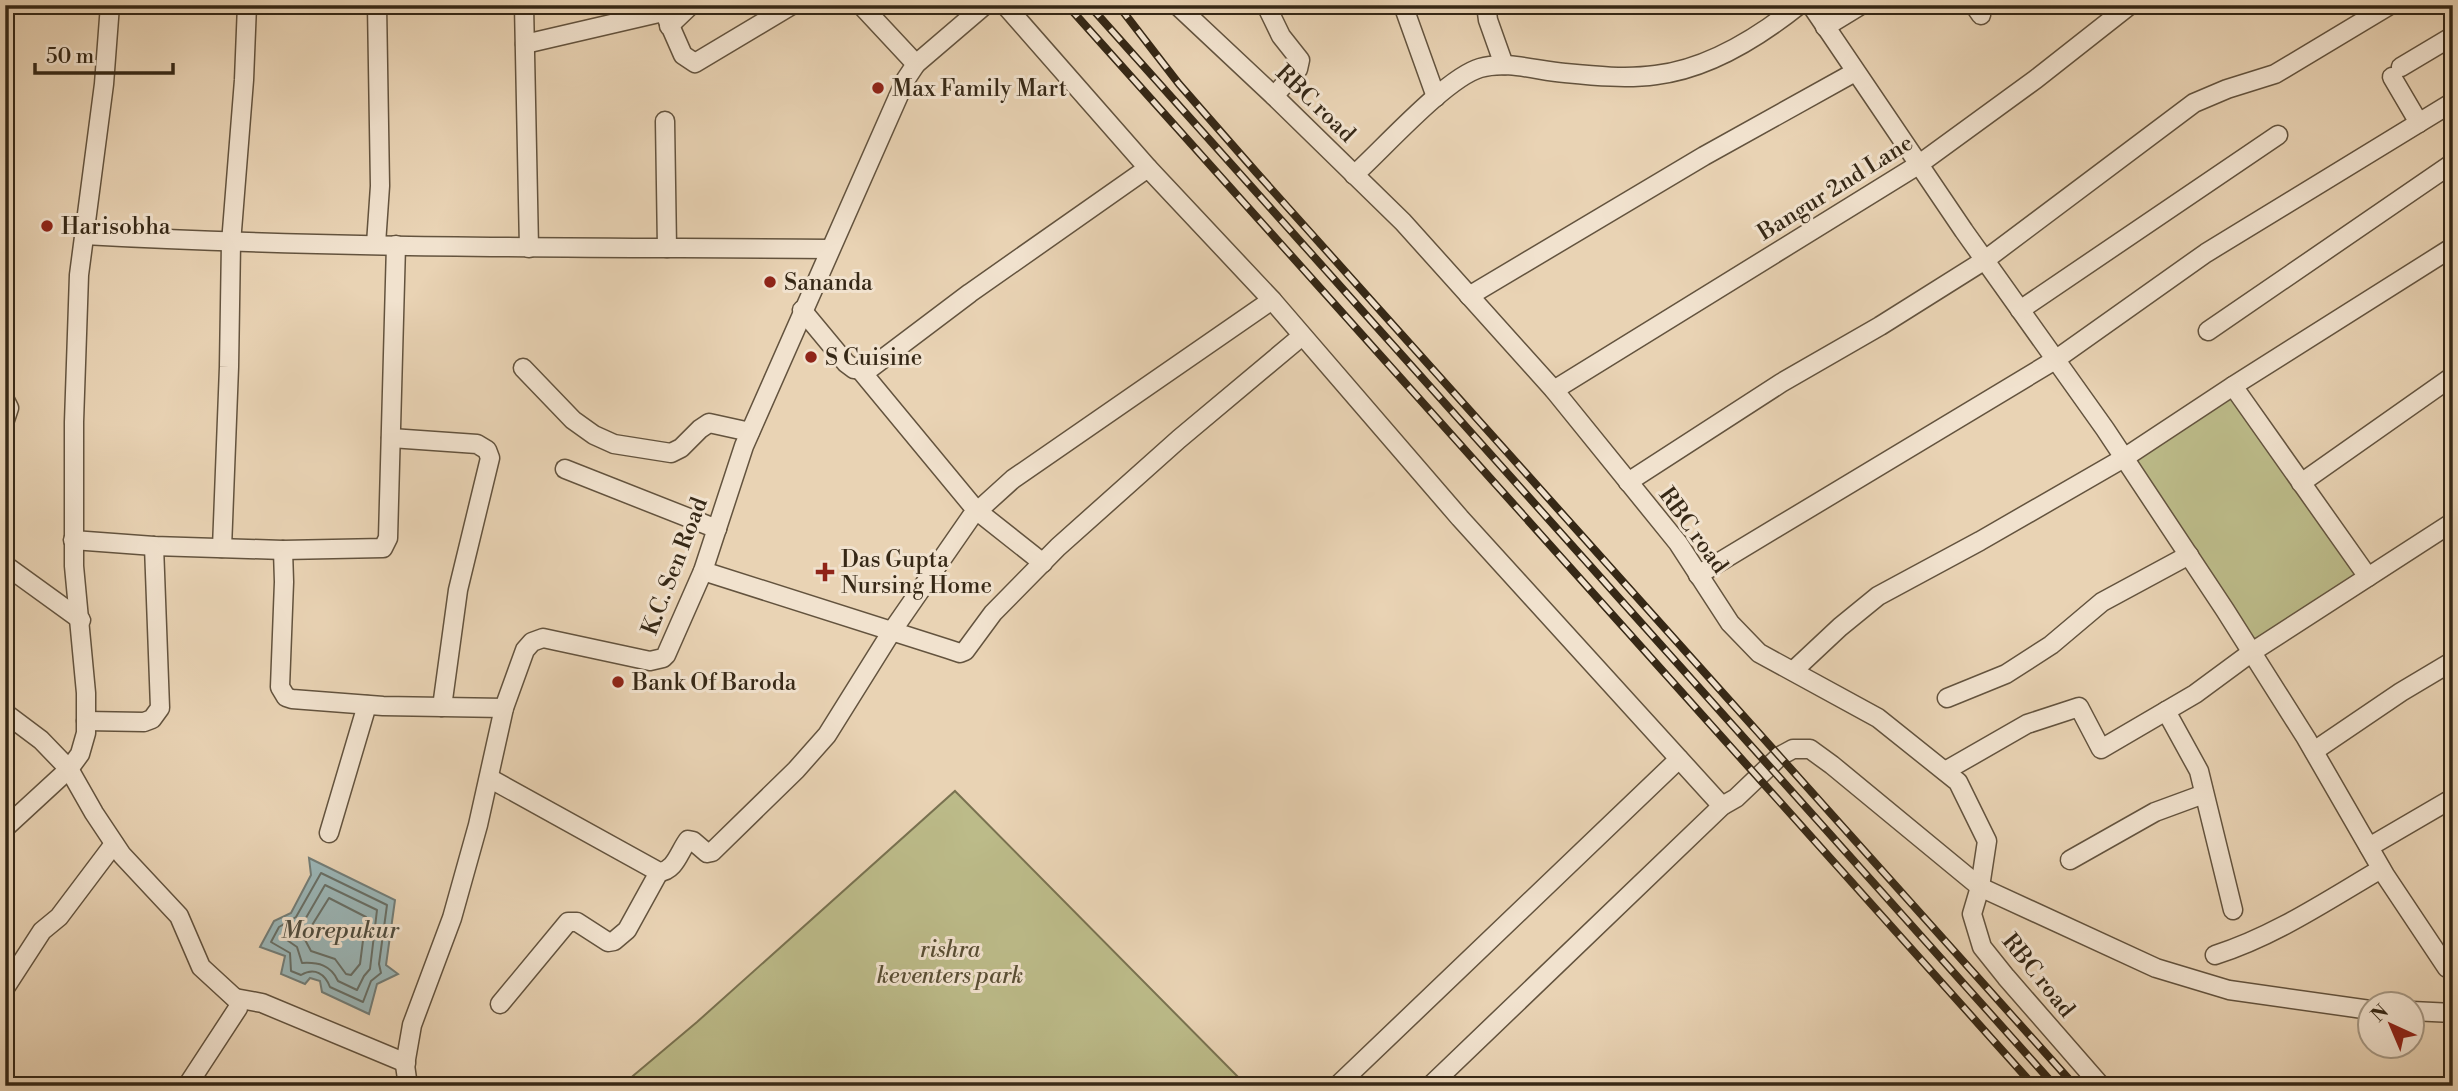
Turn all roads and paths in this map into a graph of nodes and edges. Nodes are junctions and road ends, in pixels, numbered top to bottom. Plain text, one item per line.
1 (110, 5) edge
2 (247, 5) edge
3 (377, 5) edge
4 (524, 5) edge
5 (691, 5) edge
6 (792, 5) edge
7 (861, 5) edge
8 (985, 5) edge
9 (1005, 5) edge
10 (1177, 5) edge
11 (1266, 5) edge
12 (1403, 5) edge
13 (1486, 5) edge
14 (1799, 5) edge
15 (1811, 5) edge
16 (1861, 5) edge
17 (2130, 5) edge
18 (2390, 5) edge
19 (664, 14) edge
20 (1825, 27) junction
21 (2453, 36) edge
22 (525, 44) junction
23 (916, 64) junction
24 (1504, 65) junction
25 (1856, 72) junction
26 (1274, 96) junction
27 (1436, 97) junction
28 (2453, 102) edge
29 (665, 121) dead end
30 (2419, 123) junction
31 (2278, 135) dead end
32 (2453, 163) edge
33 (1919, 165) junction
34 (1148, 168) junction
35 (1354, 175) junction
36 (84, 235) junction
37 (231, 243) junction
38 (376, 244) junction
39 (396, 244) junction
40 (2453, 247) edge
41 (529, 248) junction
42 (667, 248) junction
43 (830, 249) junction
44 (1985, 260) junction
45 (1469, 296) junction
46 (1272, 300) junction
47 (802, 310) junction
48 (2020, 310) junction
49 (2208, 331) dead end
50 (1302, 336) junction
51 (2055, 359) junction
52 (523, 368) dead end
53 (861, 371) junction
54 (2453, 376) edge
55 (2233, 386) junction
56 (1554, 390) junction
57 (5, 400) edge
58 (5, 420) edge
59 (750, 432) junction
60 (391, 438) junction
61 (2124, 458) junction
62 (565, 469) dead end
63 (1628, 482) junction
64 (2301, 482) junction
65 (976, 510) junction
66 (2453, 522) edge
67 (716, 529) junction
68 (73, 540) junction
69 (154, 546) junction
70 (222, 548) junction
71 (283, 550) junction
72 (2189, 555) junction
73 (1043, 563) junction
74 (5, 565) edge
75 (703, 571) junction
76 (1698, 575) junction
77 (2368, 577) junction
78 (81, 620) junction
79 (892, 631) junction
80 (2252, 652) junction
81 (2453, 661) edge
82 (1793, 671) junction
83 (1947, 698) dead end
84 (367, 705) junction
85 (442, 707) junction
86 (504, 708) junction
87 (2166, 711) junction
88 (5, 713) edge
89 (86, 721) junction
90 (2314, 751) junction
91 (1679, 758) junction
92 (69, 769) junction
93 (1945, 771) junction
94 (489, 778) junction
95 (2204, 794) junction
96 (2453, 798) edge
97 (1722, 806) junction
98 (5, 828) edge
99 (329, 833) dead end
100 (114, 844) junction
101 (2369, 848) junction
102 (2070, 860) dead end
103 (2381, 869) junction
104 (659, 872) junction
105 (1980, 887) junction
106 (2233, 910) dead end
107 (2215, 955) dead end
108 (2453, 965) edge
109 (5, 988) edge
110 (235, 998) junction
111 (500, 1004) dead end
112 (2356, 1008) edge
113 (2426, 1012) edge
114 (2453, 1013) edge
115 (406, 1063) junction
116 (187, 1086) edge
117 (408, 1086) edge
118 (1337, 1086) edge
119 (1430, 1086) edge
120 (2101, 1086) edge

1 - 36 street
2 - 37 street
3 - 38 street
4 - 22 street
5 - 19 street
6 - 19 street
7 - 23 street
8 - 23 street, K.C. Sen Road
9 - 34 street
10 - 26 street, RBC road
11 - 26 street
12 - 27 street
13 - 24 street
14 - 24 street
15 - 20 street
16 - 20 street
17 - 33 street, Bangur 2nd Lane
18 - 44 street
19 - 22 street
20 - 25 street
21 - 30 street
22 - 41 street
23 - 43 street, K.C. Sen Road
24 - 27 street
25 - 33 street
25 - 45 street
26 - 35 street, RBC road
27 - 35 street
28 - 30 street
29 - 42 street
30 - 51 street
31 - 48 street
32 - 49 street
33 - 44 street
33 - 56 street, Bangur 2nd Lane
34 - 46 street
34 - 53 street
35 - 45 street, RBC road
36 - 37 street
36 - 68 street
37 - 38 street
37 - 70 street
38 - 39 street
39 - 41 street
39 - 60 street
40 - 55 street
41 - 42 street
42 - 43 street
43 - 47 street, K.C. Sen Road
44 - 48 street
44 - 63 street
45 - 56 street, RBC road
46 - 50 street
46 - 65 street
47 - 53 street
47 - 59 street, K.C. Sen Road
48 - 51 street
50 - 73 street
50 - 91 street
51 - 61 street
51 - 76 street
52 - 59 street
53 - 65 street
54 - 64 street
55 - 61 street
55 - 64 street
56 - 63 street, RBC road
57 - 58 street
59 - 67 street, K.C. Sen Road
60 - 71 street
60 - 85 street
61 - 72 street
61 - 82 street
62 - 67 street
63 - 76 street, RBC road
64 - 77 street
65 - 73 street
65 - 79 street
66 - 77 street
67 - 75 street, K.C. Sen Road
68 - 69 street
68 - 78 street
69 - 70 street
69 - 89 street
70 - 71 street
71 - 84 street
72 - 80 street
72 - 83 street
73 - 79 street
74 - 78 street
75 - 79 street
75 - 86 street, K.C. Sen Road
76 - 82 street, RBC road
77 - 80 street
78 - 89 street
79 - 104 street
80 - 87 street
80 - 90 street
81 - 90 street
82 - 93 street, RBC road
84 - 85 street
84 - 99 street
85 - 86 street
86 - 94 street, K.C. Sen Road
87 - 93 street
87 - 95 street
88 - 92 street
89 - 92 street
90 - 101 street
91 - 97 street
91 - 118 street
92 - 98 street
92 - 100 street
93 - 105 street, RBC road
94 - 104 street
94 - 115 street, K.C. Sen Road
95 - 102 street
95 - 106 street
96 - 101 street
97 - 105 street
97 - 119 street
100 - 109 street
100 - 110 street
101 - 103 street
103 - 107 street
103 - 108 street
104 - 111 street
105 - 112 street
105 - 120 street, RBC road
110 - 115 street
110 - 116 street
113 - 114 street
115 - 117 street, K.C. Sen Road

